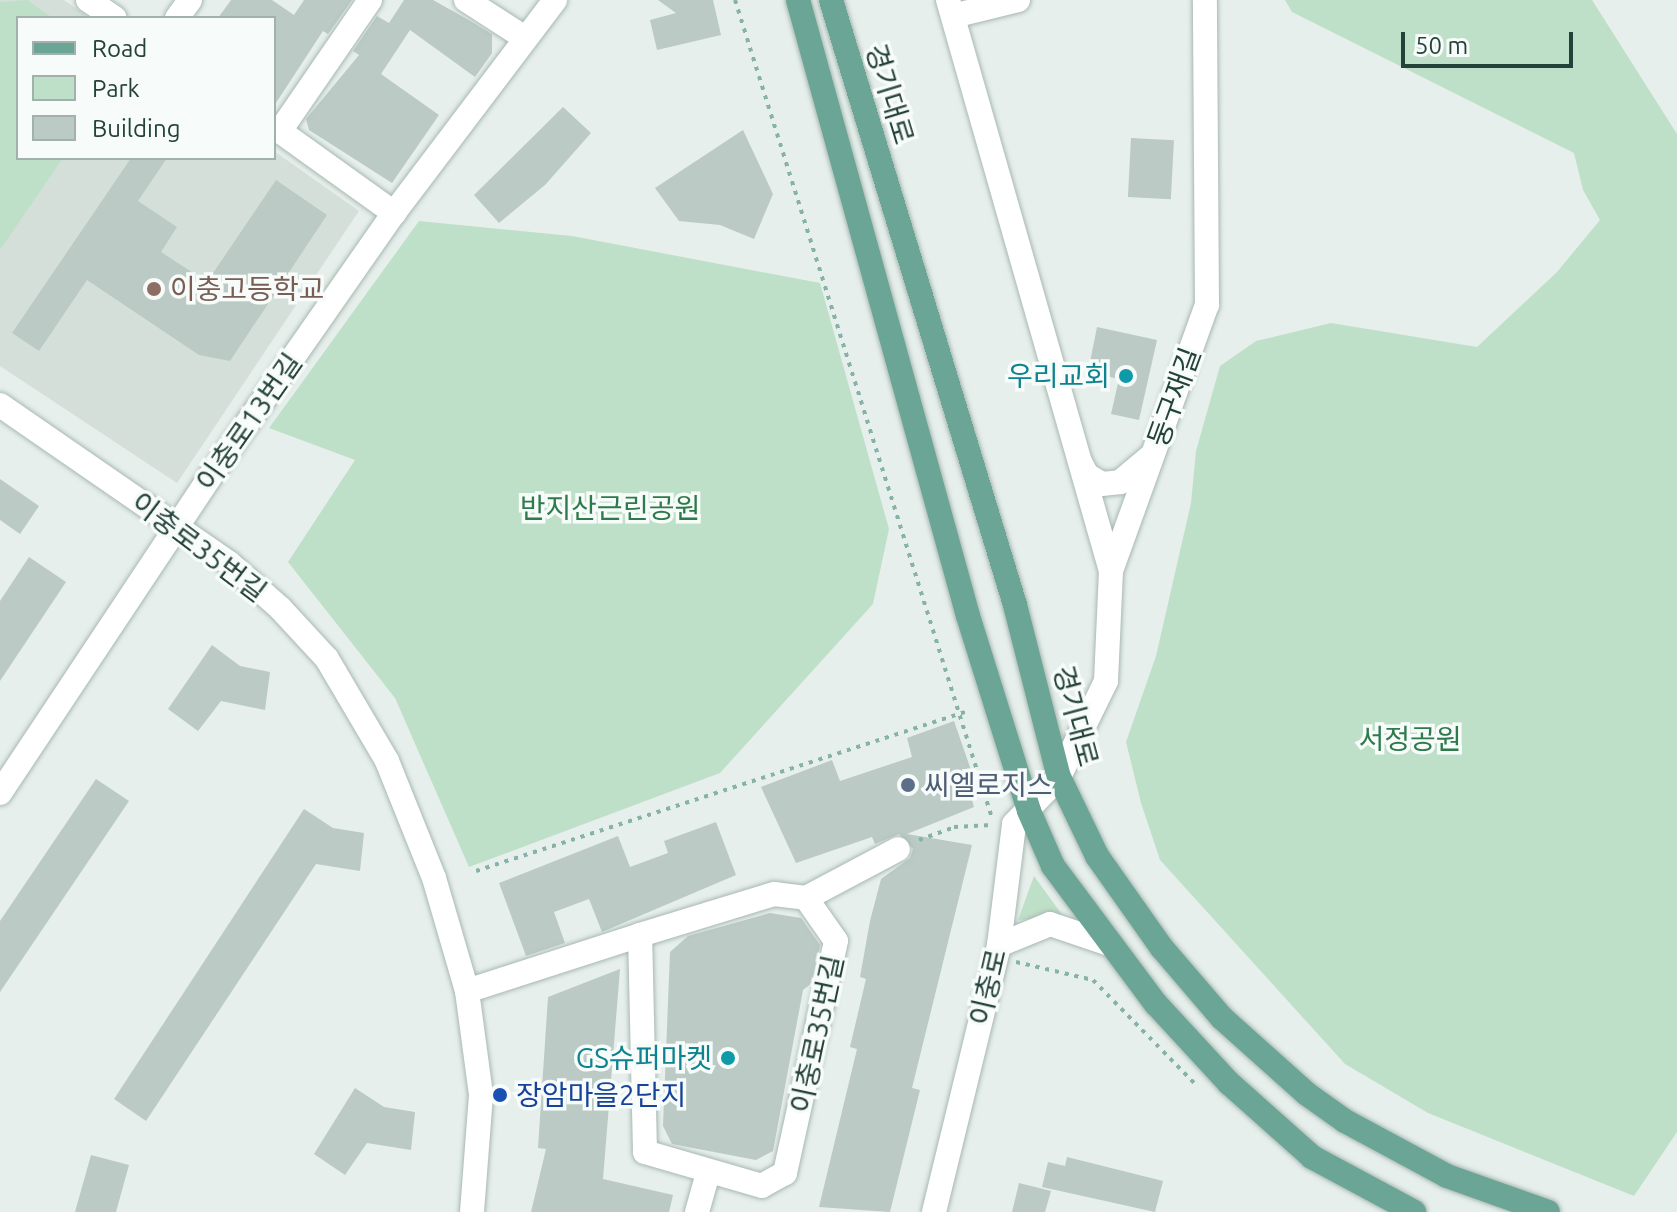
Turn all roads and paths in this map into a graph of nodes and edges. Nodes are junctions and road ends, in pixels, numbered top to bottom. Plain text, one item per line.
1 (88, 0) edge
2 (370, 0) edge
3 (466, 0) edge
4 (555, 0) edge
5 (784, 0) edge
6 (798, 0) edge
7 (1018, 0) edge
8 (1205, 0) edge
9 (835, 8) edge
10 (951, 8) edge
11 (112, 16) edge
12 (525, 38) junction
13 (809, 39) junction
14 (277, 129) edge
15 (394, 213) junction
16 (0, 405) edge
17 (1072, 445) junction
18 (1153, 454) junction
19 (178, 528) junction
20 (1111, 571) junction
21 (968, 711) dead end
22 (1059, 777) junction
23 (0, 793) edge
24 (1022, 818) junction
25 (898, 849) joint
26 (476, 871) dead end
27 (806, 898) junction
28 (640, 935) junction
29 (1109, 944) junction
30 (999, 945) junction
31 (467, 991) junction
32 (708, 1173) junction
33 (472, 1212) edge
34 (697, 1212) edge
35 (934, 1212) edge
36 (1414, 1212) edge
37 (1548, 1212) edge

1 - 11 street
2 - 14 street
3 - 12 street
4 - 12 street, 이충로13번길
5 - 13 main road
6 - 13 main road
7 - 10 street
8 - 18 street, 둥구재길
9 - 22 main road, 경기대로
10 - 17 street
12 - 15 street, 이충로13번길
13 - 24 main road
14 - 15 street
15 - 19 street, 이충로13번길
16 - 19 street, 이충로35번길
17 - 18 street
17 - 20 street
18 - 20 street, 둥구재길
19 - 23 street, 이충로13번길
19 - 31 street, 이충로35번길
20 - 22 street, 둥구재길
21 - 26 path
22 - 24 street
22 - 37 main road, 경기대로
24 - 25 path
24 - 29 main road
24 - 30 street, 이충로
25 - 27 street
27 - 28 street
27 - 32 street, 이충로35번길
28 - 31 street
28 - 32 street, 이충로35번길
29 - 30 street
29 - 36 main road
30 - 35 street, 이충로
31 - 33 street, 이충로35번길
32 - 34 street

